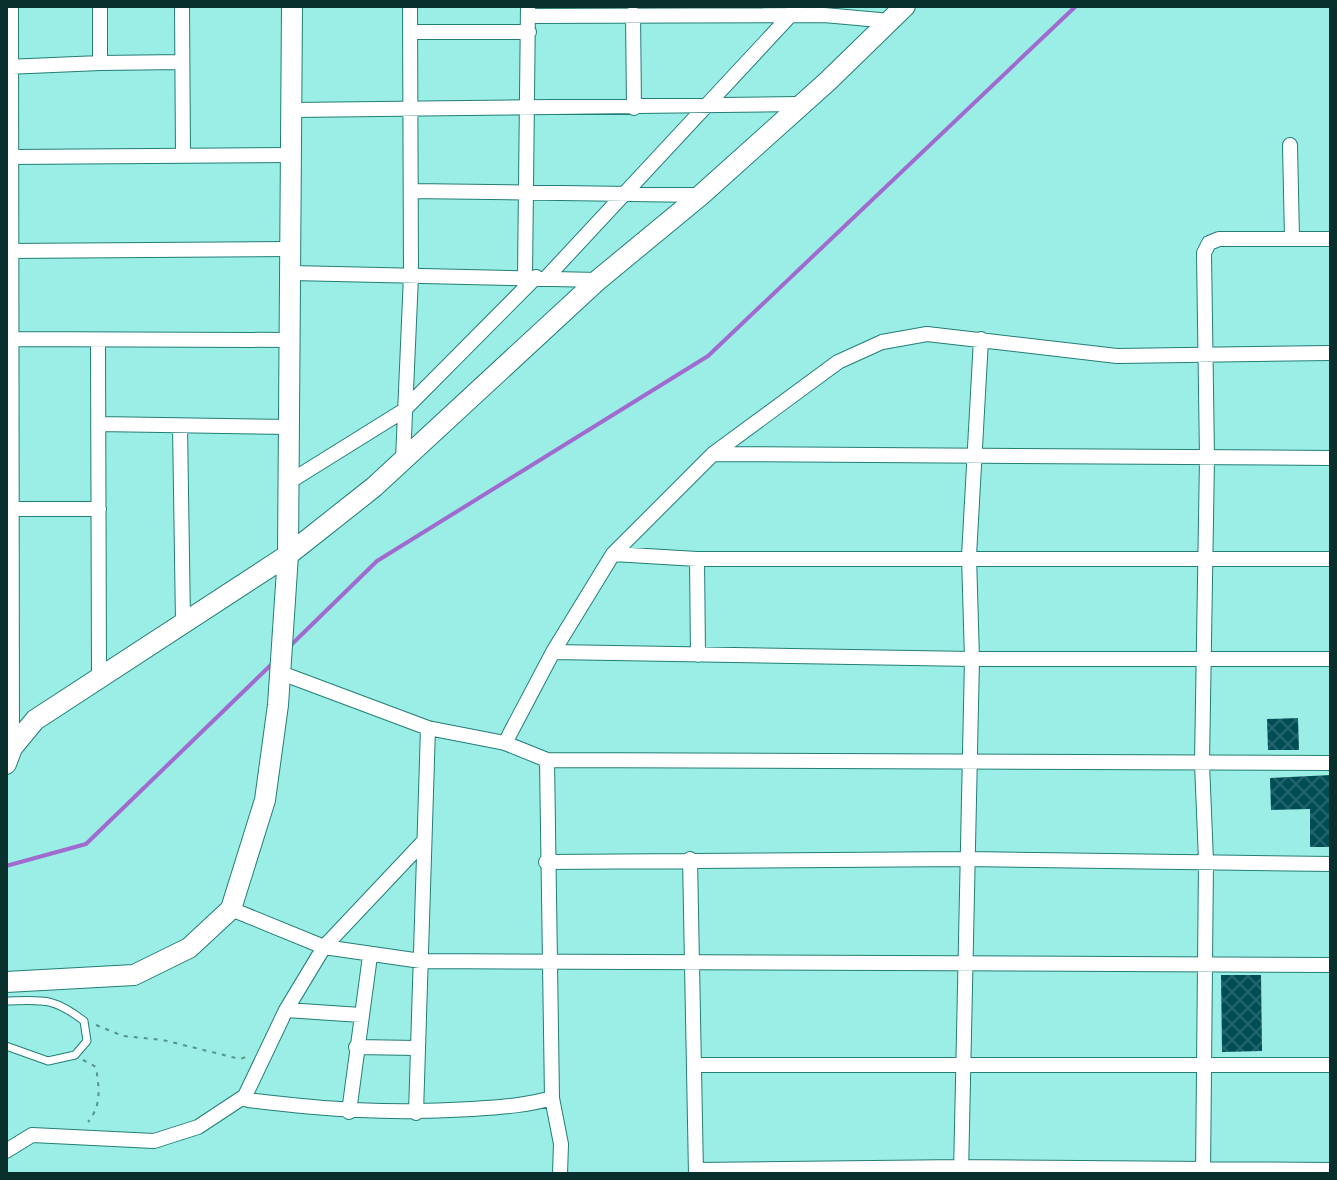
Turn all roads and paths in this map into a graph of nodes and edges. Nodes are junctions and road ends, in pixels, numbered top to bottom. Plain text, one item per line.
1 (11, 6) edge
2 (100, 6) edge
3 (182, 6) edge
4 (292, 6) edge
5 (410, 6) edge
6 (719, 10) edge
7 (795, 10) edge
8 (528, 11) edge
9 (898, 13) edge
10 (633, 14) junction
11 (410, 32) junction
12 (529, 32) junction
13 (182, 62) junction
14 (100, 63) junction
15 (9, 67) edge
16 (800, 104) junction
17 (707, 107) junction
18 (634, 108) junction
19 (529, 109) junction
20 (292, 110) junction
21 (410, 111) junction
22 (1290, 145) dead end
23 (292, 155) junction
24 (183, 156) junction
25 (10, 157) junction
26 (411, 191) junction
27 (627, 193) junction
28 (527, 194) junction
29 (701, 195) junction
30 (1292, 238) junction
31 (1331, 239) edge
32 (292, 249) junction
33 (8, 251) edge
34 (292, 273) junction
35 (411, 276) junction
36 (536, 277) junction
37 (598, 280) junction
38 (9, 339) edge
39 (981, 339) junction
40 (291, 340) junction
41 (98, 341) junction
42 (1331, 353) edge
43 (1205, 355) junction
44 (403, 411) junction
45 (9, 424) edge
46 (98, 424) junction
47 (180, 426) junction
48 (291, 427) junction
49 (713, 454) junction
50 (973, 456) junction
51 (1207, 458) junction
52 (1331, 458) edge
53 (403, 459) junction
54 (289, 482) junction
55 (12, 509) junction
56 (99, 509) junction
57 (613, 554) junction
58 (288, 555) junction
59 (969, 556) junction
60 (1203, 557) junction
61 (697, 559) junction
62 (1331, 559) edge
63 (8, 600) edge
64 (183, 622) junction
65 (553, 652) junction
66 (698, 655) junction
67 (1202, 658) junction
68 (972, 659) junction
69 (1331, 659) edge
70 (281, 673) junction
71 (99, 678) junction
72 (428, 728) junction
73 (9, 743) edge
74 (505, 743) junction
75 (547, 760) junction
76 (969, 761) junction
77 (1202, 763) junction
78 (1331, 763) edge
79 (424, 841) junction
80 (690, 859) junction
81 (968, 859) junction
82 (1206, 861) junction
83 (546, 862) junction
84 (1331, 864) edge
85 (231, 909) junction
86 (324, 947) junction
87 (370, 956) junction
88 (421, 961) junction
89 (548, 963) junction
90 (1204, 963) junction
91 (694, 964) junction
92 (964, 965) junction
93 (1331, 965) edge
94 (6, 982) edge
95 (6, 1001) edge
96 (286, 1010) junction
97 (361, 1015) junction
98 (84, 1021) junction
99 (6, 1046) edge
100 (356, 1047) junction
101 (417, 1048) junction
102 (266, 1050) junction
103 (75, 1055) junction
104 (1203, 1064) junction
105 (697, 1065) junction
106 (964, 1065) junction
107 (1331, 1065) edge
108 (245, 1096) junction
109 (552, 1098) junction
110 (349, 1112) junction
111 (416, 1113) junction
112 (76, 1135) junction
113 (6, 1151) edge
114 (1331, 1170) edge
115 (961, 1171) edge
116 (1203, 1171) edge
117 (696, 1172) edge
118 (560, 1174) edge

1 - 15 street
2 - 14 street
3 - 13 street
4 - 20 street
5 - 11 street
6 - 7 street
6 - 10 street
7 - 9 street
7 - 17 street
8 - 10 street
8 - 12 street
9 - 16 street
10 - 18 street
11 - 12 street
11 - 21 street
12 - 19 street
13 - 14 street
13 - 24 street
14 - 15 street
15 - 25 street
16 - 17 street
16 - 29 street
17 - 18 street
17 - 27 street
18 - 19 street
19 - 21 street
19 - 28 street
20 - 21 street
20 - 23 street
21 - 26 street
22 - 30 street
23 - 24 street
23 - 32 street
24 - 25 street
25 - 33 street
26 - 28 street
26 - 35 street
27 - 28 street
27 - 29 street
27 - 36 street
28 - 36 street
29 - 37 street
30 - 31 street
30 - 43 street
32 - 33 street
32 - 34 street
33 - 38 street
34 - 35 street
34 - 40 street
35 - 36 street
35 - 44 street
36 - 37 street
36 - 44 street
37 - 53 street
38 - 41 street
38 - 45 street
39 - 43 street
39 - 49 street
39 - 50 street
40 - 41 street
40 - 48 street
41 - 46 street
42 - 43 street
43 - 51 street
44 - 53 street
44 - 54 street
45 - 55 street
46 - 47 street
46 - 56 street
47 - 48 street
47 - 64 street
48 - 54 street
49 - 50 street
49 - 57 street
50 - 51 street
50 - 59 street
51 - 52 street
51 - 60 street
53 - 58 street
54 - 58 street
55 - 56 street
55 - 63 street
56 - 71 street
57 - 61 street
57 - 65 street
58 - 64 street
58 - 70 street
59 - 60 street
59 - 61 street
59 - 68 street
60 - 62 street
60 - 67 street
61 - 66 street
63 - 73 street
64 - 71 street
65 - 66 street
65 - 74 street
66 - 68 street
67 - 68 street
67 - 69 street
67 - 77 street
68 - 76 street
70 - 72 street
70 - 85 street
71 - 73 street
72 - 74 street
72 - 79 street
74 - 75 street
75 - 76 street
75 - 83 street
76 - 77 street
76 - 81 street
77 - 78 street
77 - 82 street
79 - 86 street
79 - 88 street
80 - 81 street
80 - 83 street
80 - 91 street
81 - 82 street
81 - 92 street
82 - 84 street
82 - 90 street
83 - 89 street
85 - 86 street
85 - 94 street
86 - 87 street
86 - 96 street
87 - 88 street
87 - 97 street
88 - 89 street
88 - 101 street
89 - 91 street
89 - 109 street
90 - 92 street
90 - 93 street
90 - 104 street
91 - 92 street
91 - 105 street
92 - 106 street
95 - 98 lane
96 - 97 street
96 - 102 street
97 - 100 street
98 - 102 path
98 - 103 lane
99 - 103 lane
100 - 101 street
100 - 110 street
101 - 111 street
102 - 108 street
103 - 112 path
104 - 106 street
104 - 107 street
104 - 116 street
105 - 106 street
105 - 117 street
106 - 115 street
108 - 110 street
108 - 112 street
109 - 111 street
109 - 118 street
110 - 111 street
112 - 113 street
114 - 116 street
115 - 116 street
115 - 117 street

